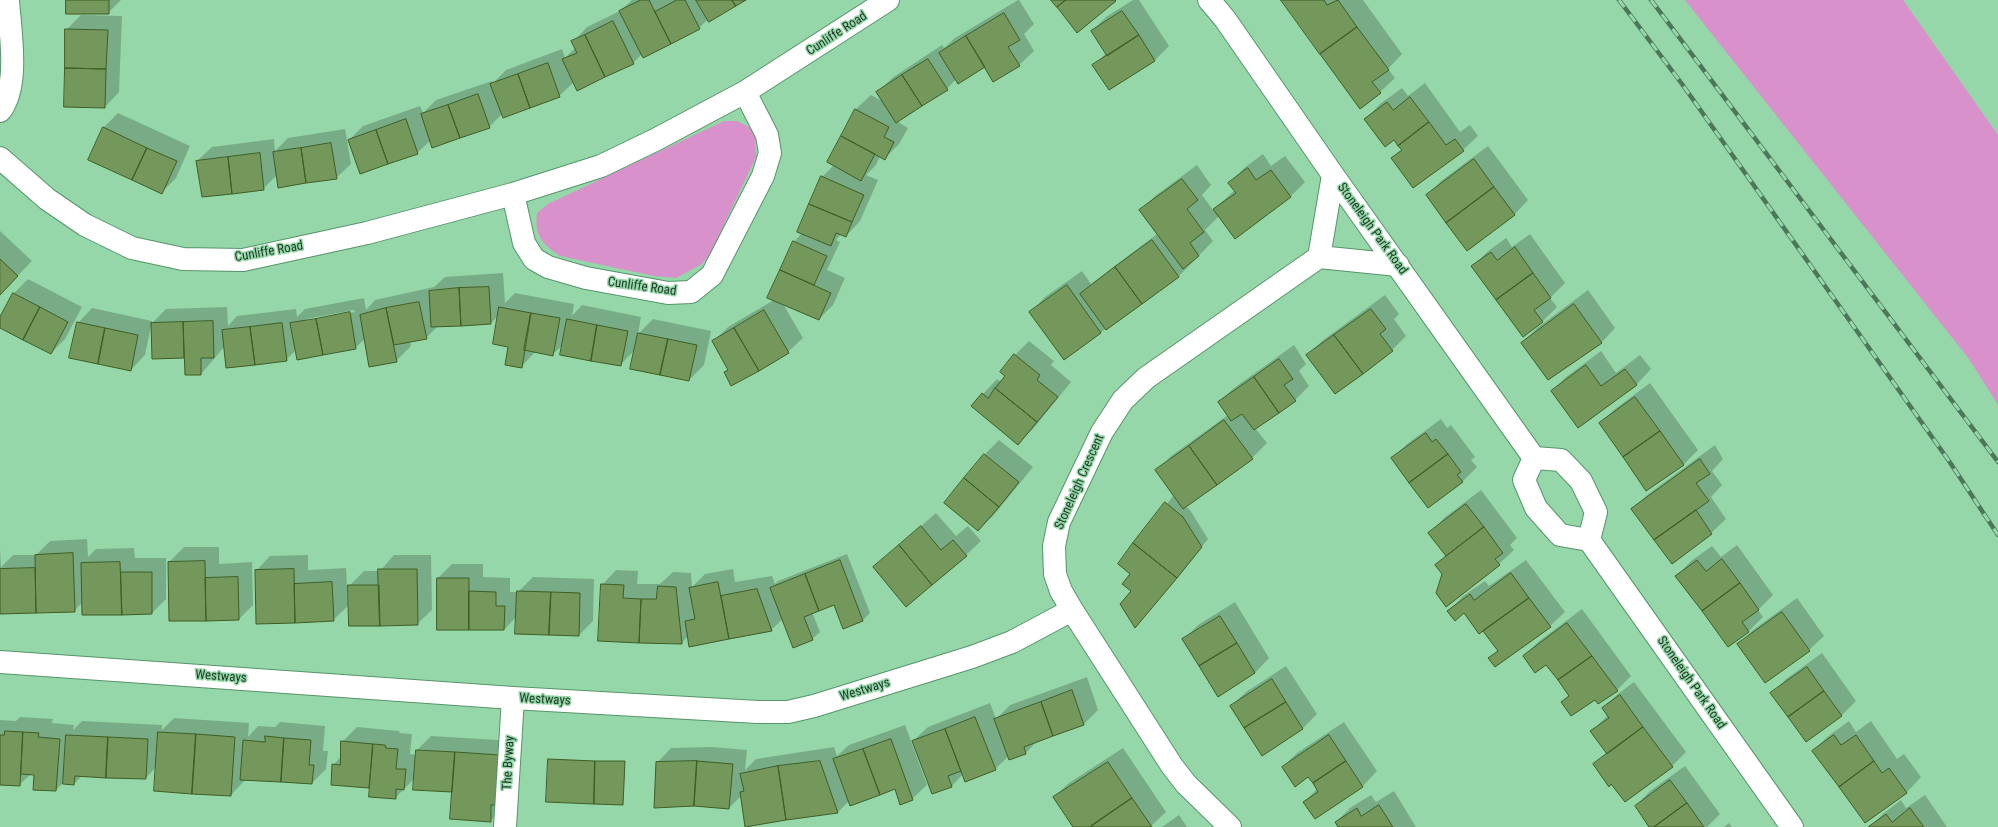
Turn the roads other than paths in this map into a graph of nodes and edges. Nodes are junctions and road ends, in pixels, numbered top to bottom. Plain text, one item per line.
1 (8, 0) edge
2 (888, 0) edge
3 (1209, 0) edge
4 (745, 92) junction
5 (0, 111) edge
6 (0, 158) edge
7 (1333, 175) junction
8 (513, 194) junction
9 (1319, 257) junction
10 (1398, 265) junction
11 (1534, 458) junction
12 (1589, 540) junction
13 (1072, 610) junction
14 (0, 662) edge
15 (513, 698) junction
16 (505, 827) edge
17 (1230, 827) edge
18 (1792, 827) edge

1 - 5 street
2 - 4 street, Cunliffe Road
3 - 7 street, Stoneleigh Park Road
4 - 8 street, Cunliffe Road
4 - 8 street, Cunliffe Road
6 - 8 street, Cunliffe Road
7 - 9 street
7 - 10 street, Stoneleigh Park Road
9 - 10 street
9 - 13 street, Stoneleigh Crescent
10 - 11 street, Stoneleigh Park Road
11 - 12 street
11 - 12 street
12 - 18 street, Stoneleigh Park Road
13 - 15 street, Westways
13 - 17 street, Stoneleigh Crescent
14 - 15 street, Westways
15 - 16 street, The Byway

